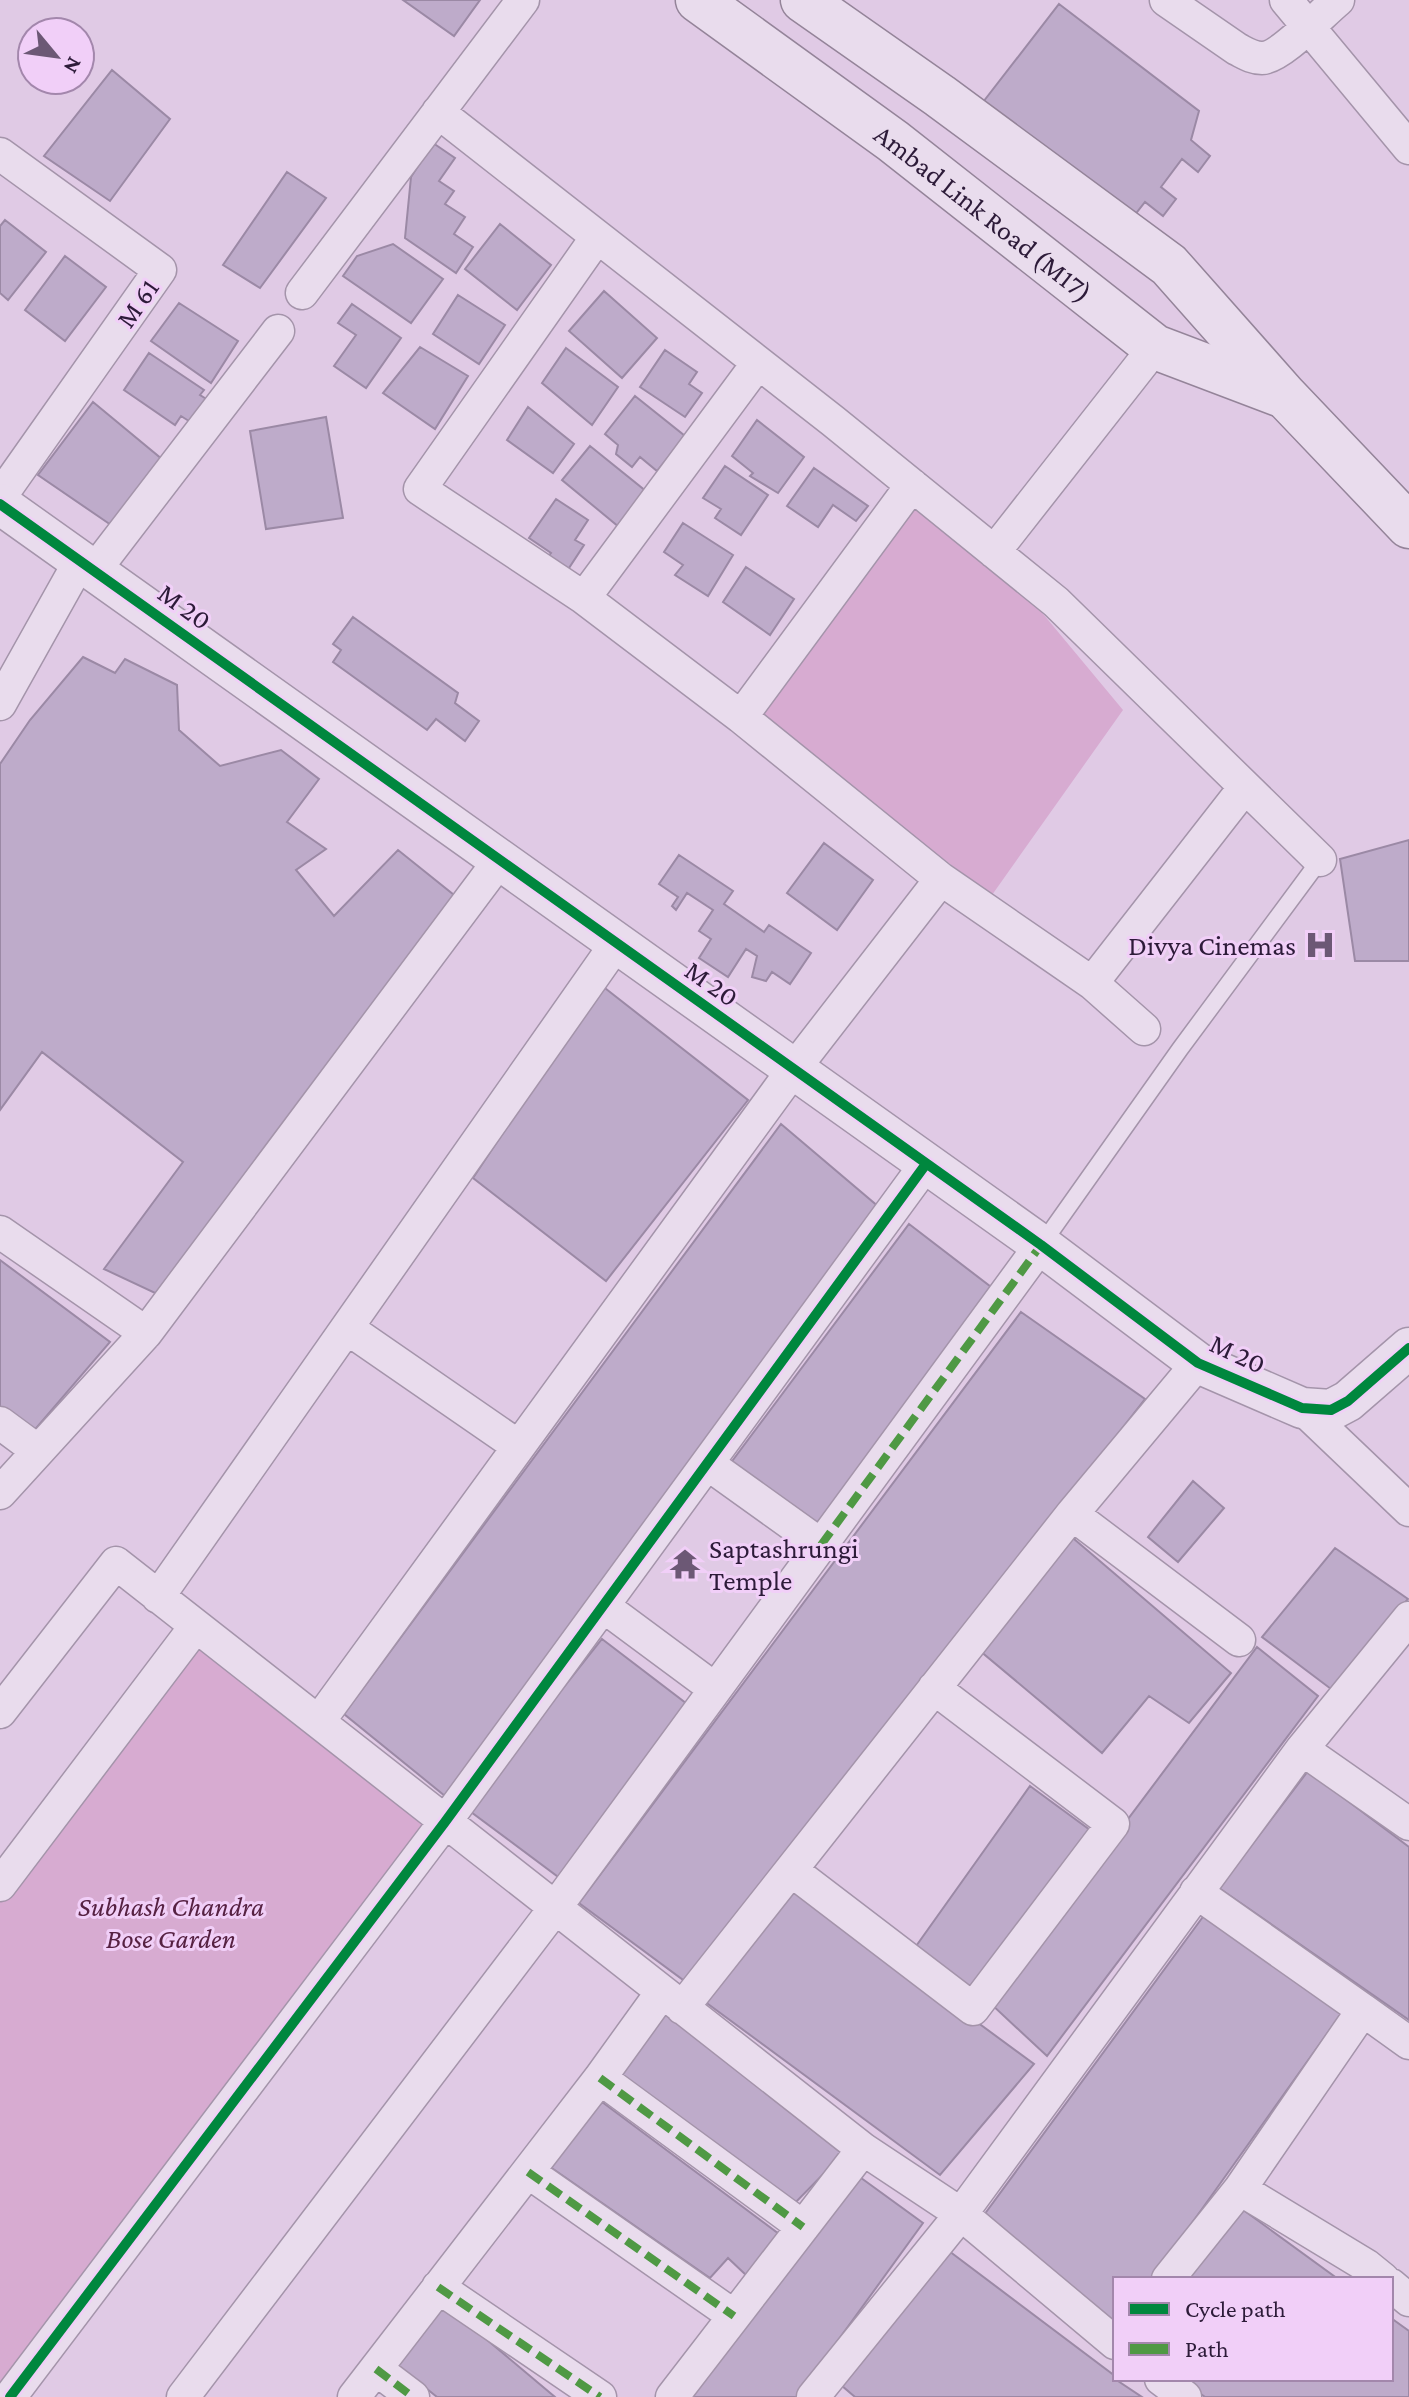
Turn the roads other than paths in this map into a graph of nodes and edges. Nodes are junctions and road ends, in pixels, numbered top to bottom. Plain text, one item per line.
1 (523, 0) edge
2 (698, 0) edge
3 (803, 0) edge
4 (1166, 0) edge
5 (1286, 0) edge
6 (1338, 0) edge
7 (1307, 27) junction
8 (438, 112) junction
9 (1409, 148) edge
10 (0, 154) edge
11 (597, 237) junction
12 (302, 293) dead end
13 (278, 331) dead end
14 (1155, 347) junction
15 (758, 363) junction
16 (1285, 396) junction
17 (912, 485) junction
18 (0, 497) edge
19 (0, 504) edge
20 (1409, 526) edge
21 (994, 552) junction
22 (87, 566) junction
23 (584, 598) junction
24 (0, 704) edge
25 (741, 717) junction
26 (1245, 787) junction
27 (1320, 860) joint
28 (499, 861) junction
29 (941, 879) junction
30 (616, 944) junction
31 (1092, 983) junction
32 (1144, 1029) dead end
33 (793, 1070) junction
34 (926, 1164) junction
35 (0, 1232) edge
36 (1041, 1245) junction
37 (347, 1328) junction
38 (146, 1333) junction
39 (1409, 1348) edge
40 (1198, 1363) junction
41 (1302, 1408) junction
42 (0, 1423) edge
43 (518, 1446) junction
44 (38, 1451) junction
45 (708, 1464) junction
46 (0, 1493) edge
47 (1409, 1510) edge
48 (1072, 1514) junction
49 (821, 1545) junction
50 (158, 1597) junction
51 (603, 1606) junction
52 (1409, 1618) edge
53 (196, 1626) junction
54 (1239, 1640) dead end
55 (934, 1688) junction
56 (715, 1689) junction
57 (0, 1712) edge
58 (319, 1721) junction
59 (1302, 1749) junction
60 (445, 1822) junction
61 (1409, 1824) edge
62 (791, 1870) junction
63 (0, 1885) edge
64 (1196, 1892) junction
65 (555, 1908) junction
66 (672, 2000) junction
67 (1363, 2010) junction
68 (1409, 2043) edge
69 (600, 2078) junction
70 (863, 2149) junction
71 (528, 2172) junction
72 (1240, 2189) junction
73 (961, 2214) junction
74 (803, 2227) junction
75 (1170, 2277) edge
76 (1381, 2277) edge
77 (438, 2287) junction
78 (1393, 2287) edge
79 (1409, 2300) edge
80 (734, 2316) junction
81 (1113, 2341) edge
82 (376, 2369) junction
83 (1164, 2381) edge
84 (10, 2397) edge
85 (183, 2397) edge
86 (354, 2397) edge
87 (413, 2397) edge
88 (600, 2397) edge
89 (672, 2397) edge
90 (813, 2397) edge
91 (1185, 2397) edge

1 - 8 street
2 - 14 main road, Ambad Link Road (M17)
3 - 16 main road, Ambad Link Road (M17)
4 - 7 street
5 - 7 street
6 - 7 street
7 - 9 street
8 - 11 street
8 - 12 street
10 - 18 street, M 61
11 - 15 street
11 - 23 street
13 - 22 street
14 - 16 main road, Ambad Link Road (M17)
14 - 21 street
15 - 17 street
15 - 23 street
16 - 20 main road, Ambad Link Road (M17)
17 - 21 street
17 - 25 street
19 - 22 street, M 20
21 - 26 street
22 - 24 street
22 - 28 street, M 20
23 - 25 street
25 - 29 street
26 - 27 street
26 - 31 street
27 - 36 lane
28 - 30 street, M 20
28 - 38 street
29 - 31 street
29 - 33 street
30 - 33 street, M 20
30 - 37 street
31 - 32 street
33 - 34 street, M 20
33 - 43 street
34 - 36 street, M 20
34 - 45 street
35 - 38 street
36 - 40 street, M 20
36 - 49 street
37 - 43 street
37 - 50 street
38 - 44 street
39 - 41 street, M 20
40 - 41 street, M 20
40 - 48 street
41 - 47 street
42 - 44 street
43 - 58 street
44 - 46 street
45 - 49 street
45 - 51 street
48 - 54 street
48 - 55 street
49 - 56 street
50 - 53 street
50 - 57 street
51 - 56 street
51 - 60 street
52 - 59 street
53 - 58 street
53 - 63 street
55 - 62 street
55 - 62 street
56 - 65 street
58 - 60 street
59 - 61 street
59 - 64 street
60 - 65 street
60 - 84 street
62 - 66 street
64 - 67 street
64 - 73 street
65 - 66 street
65 - 85 street
66 - 69 street
66 - 70 street
67 - 68 street
67 - 72 street
69 - 71 street
69 - 74 street
70 - 73 street
70 - 74 street
71 - 77 street
71 - 80 street
72 - 75 street
72 - 76 street
73 - 81 street
73 - 90 street
74 - 80 street
77 - 82 street
77 - 88 street
78 - 79 street
80 - 89 street
82 - 86 street
82 - 87 street
83 - 91 street

